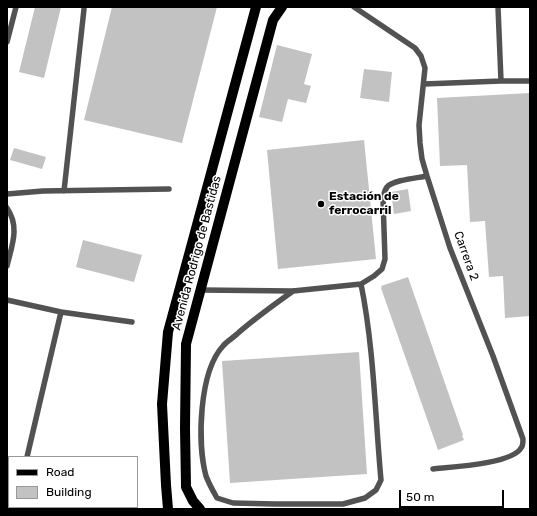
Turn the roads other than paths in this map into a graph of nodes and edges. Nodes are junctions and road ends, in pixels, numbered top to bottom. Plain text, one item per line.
1 (16, 7) edge
2 (256, 7) edge
3 (282, 7) edge
4 (354, 7) edge
5 (498, 7) edge
6 (84, 9) dead end
7 (7, 42) edge
8 (501, 81) junction
9 (530, 81) edge
10 (424, 84) junction
11 (426, 176) junction
12 (169, 189) dead end
13 (64, 191) junction
14 (7, 194) edge
15 (7, 208) edge
16 (7, 266) edge
17 (361, 284) junction
18 (201, 290) junction
19 (293, 291) junction
20 (7, 300) edge
21 (60, 312) junction
22 (132, 322) dead end
23 (27, 456) edge
24 (433, 469) dead end
25 (168, 509) edge
26 (200, 509) edge

1 - 7 lane
2 - 25 main road, Avenida Rodrigo de Bastidas
3 - 18 main road, Avenida Rodrigo de Bastidas
4 - 10 lane, Carrera 2
5 - 8 lane
6 - 13 lane
8 - 9 lane
8 - 10 lane
10 - 11 lane, Carrera 2
11 - 17 lane
11 - 24 lane, Carrera 2
12 - 13 lane
13 - 14 lane
15 - 16 lane
17 - 19 lane
17 - 19 lane
18 - 19 lane
18 - 26 main road, Avenida Rodrigo de Bastidas
20 - 21 lane
21 - 22 lane
21 - 23 lane

